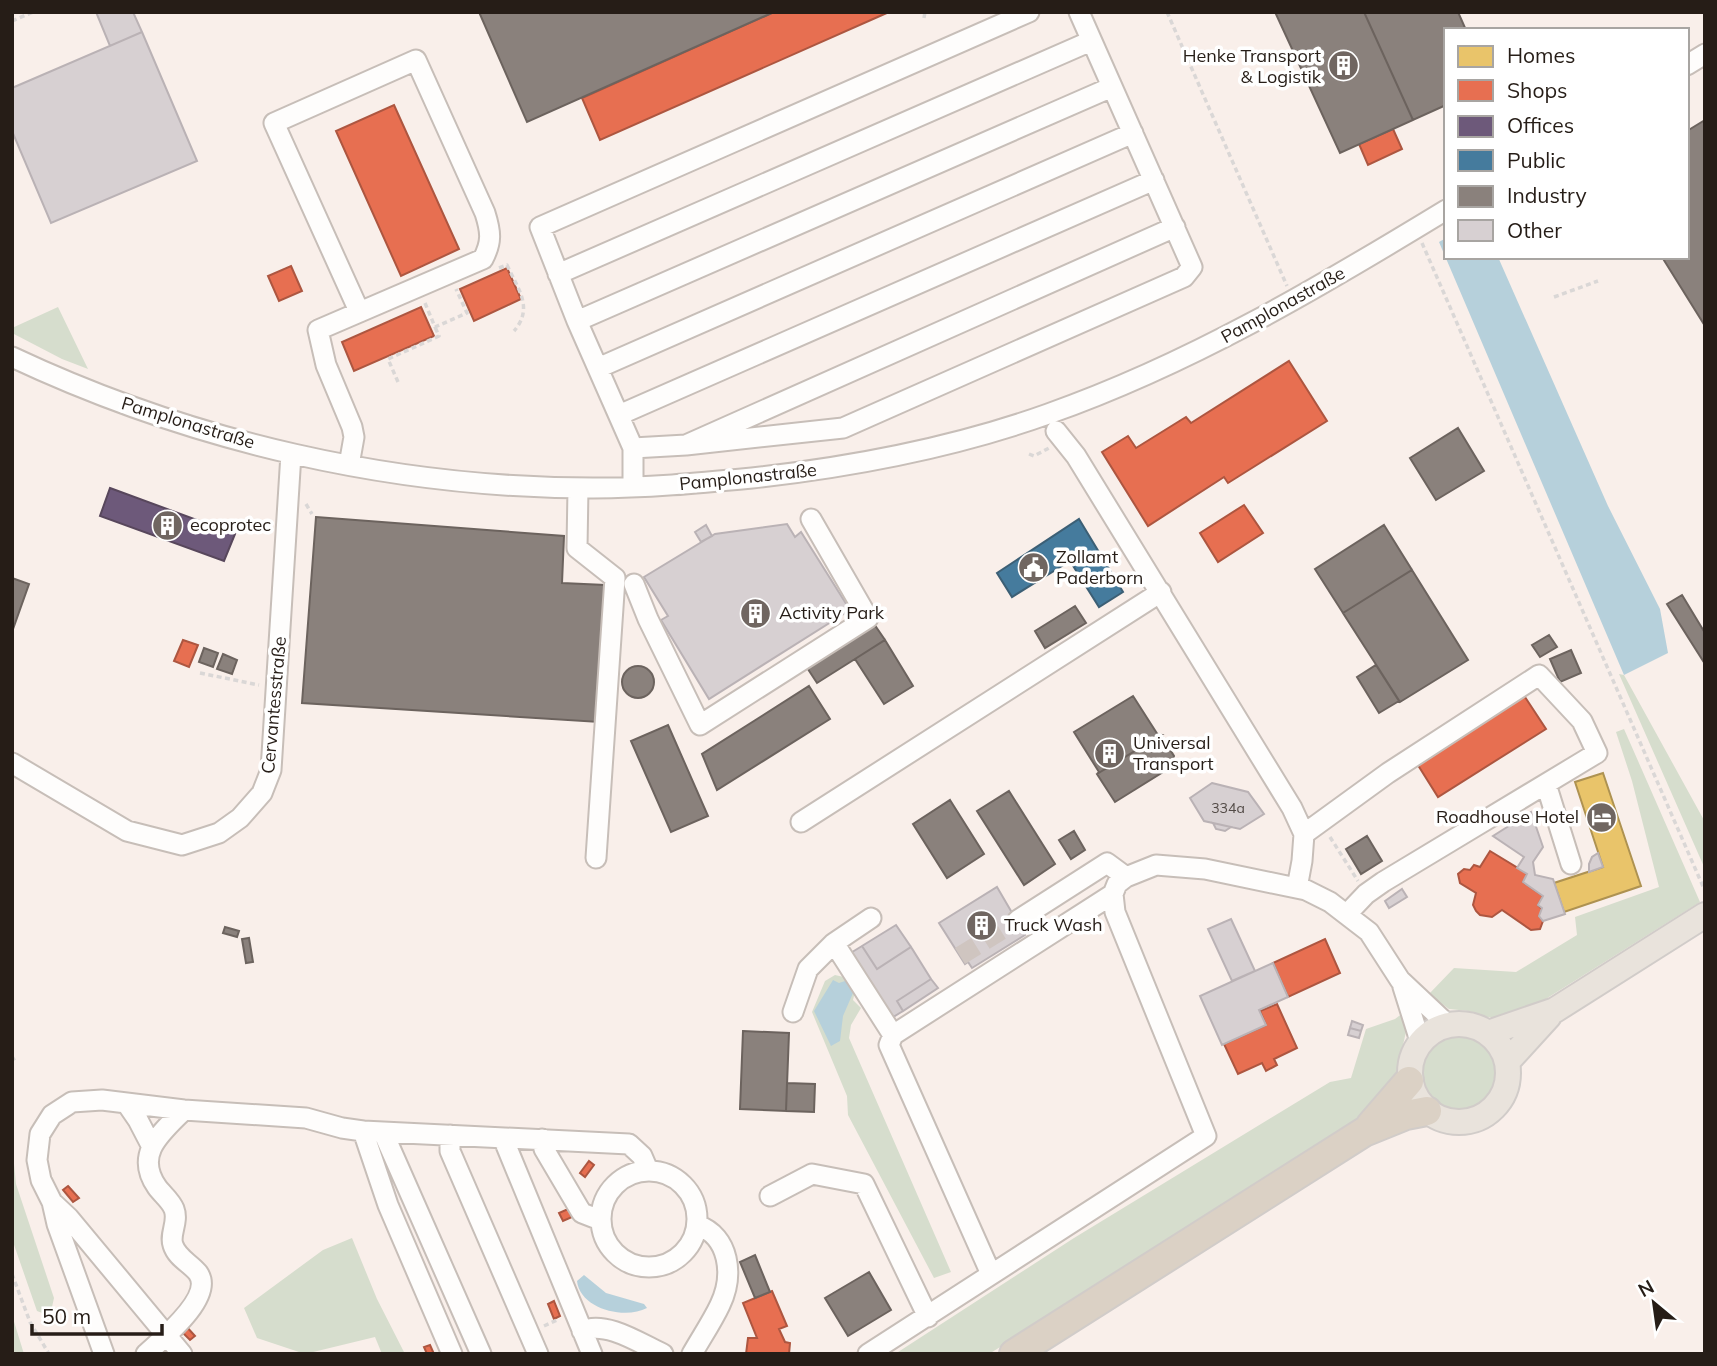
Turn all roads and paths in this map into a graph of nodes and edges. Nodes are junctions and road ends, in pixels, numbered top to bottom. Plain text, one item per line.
1 (33, 12) edge
2 (1029, 12) edge
3 (1079, 12) edge
4 (1167, 12) edge
5 (12, 21) edge
6 (1091, 41) junction
7 (1705, 54) edge
8 (1689, 64) edge
9 (1112, 87) junction
10 (1133, 133) junction
11 (1154, 180) junction
12 (1444, 211) edge
13 (1175, 227) junction
14 (1414, 229) junction
15 (497, 269) dead end
16 (558, 274) junction
17 (1598, 281) dead end
18 (466, 283) dead end
19 (1287, 286) dead end
20 (418, 287) junction
21 (1554, 297) dead end
22 (359, 311) junction
23 (577, 321) junction
24 (435, 327) junction
25 (514, 331) dead end
26 (12, 357) edge
27 (598, 368) junction
28 (398, 382) dead end
29 (619, 415) junction
30 (1056, 431) dead end
31 (686, 445) junction
32 (633, 448) junction
33 (291, 454) junction
34 (1029, 454) dead end
35 (1034, 457) dead end
36 (349, 465) junction
37 (632, 487) junction
38 (578, 488) junction
39 (306, 502) dead end
40 (312, 514) dead end
41 (811, 519) dead end
42 (634, 584) dead end
43 (1161, 592) junction
44 (200, 673) dead end
45 (241, 681) dead end
46 (12, 763) edge
47 (1546, 783) junction
48 (801, 822) dead end
49 (1304, 834) junction
50 (596, 858) dead end
51 (1572, 864) dead end
52 (1126, 877) junction
53 (1297, 888) junction
54 (1705, 891) edge
55 (1113, 894) junction
56 (1347, 914) junction
57 (1705, 915) edge
58 (871, 918) dead end
59 (1018, 920) tunnel mouth
60 (834, 943) junction
61 (1400, 980) junction
62 (1555, 1010) junction
63 (793, 1012) dead end
64 (1448, 1025) junction
65 (1488, 1033) junction
66 (893, 1035) junction
67 (1420, 1041) junction
68 (1507, 1062) junction
69 (1409, 1081) junction
70 (127, 1104) junction
71 (184, 1110) junction
72 (1427, 1111) junction
73 (363, 1131) junction
74 (383, 1132) junction
75 (1364, 1132) junction
76 (450, 1135) junction
77 (503, 1138) junction
78 (542, 1139) junction
79 (151, 1146) junction
80 (648, 1170) junction
81 (769, 1196) dead end
82 (51, 1202) junction
83 (600, 1220) junction
84 (697, 1225) junction
85 (12, 1274) edge
86 (991, 1274) junction
87 (575, 1312) junction
88 (928, 1317) junction
89 (582, 1331) junction
90 (529, 1333) junction
91 (166, 1335) junction
92 (49, 1354) edge
93 (104, 1354) edge
94 (146, 1354) edge
95 (182, 1354) edge
96 (452, 1354) edge
97 (481, 1354) edge
98 (538, 1354) edge
99 (592, 1354) edge
100 (663, 1354) edge
101 (692, 1354) edge
102 (869, 1354) edge
103 (1014, 1354) edge

1 - 5 path
2 - 16 street
3 - 6 street
4 - 19 path
6 - 9 street
6 - 16 street
7 - 8 street
9 - 10 street
9 - 23 street
10 - 11 street
10 - 27 street
11 - 13 street
11 - 29 street
12 - 14 street, Pamplonastraße
13 - 31 street
13 - 31 street
14 - 37 street, Pamplonastraße
14 - 54 path
15 - 25 path
16 - 23 street
17 - 21 path
18 - 24 path
20 - 22 street
20 - 22 street
20 - 24 path
22 - 36 street
23 - 27 street
24 - 28 path
26 - 33 street, Pamplonastraße
27 - 29 street
29 - 32 street
30 - 43 street
31 - 32 street
32 - 37 street
33 - 36 street, Pamplonastraße
33 - 46 street, Cervantesstraße
34 - 35 path
36 - 38 street, Pamplonastraße
37 - 38 street, Pamplonastraße
38 - 50 street
39 - 40 path
41 - 42 street
43 - 48 street
43 - 49 street
44 - 45 path
47 - 49 street
47 - 51 street
47 - 56 street
49 - 53 street
52 - 53 street
52 - 55 street
52 - 59 street
53 - 56 street
55 - 66 street
55 - 86 street
56 - 61 street
57 - 62 main road
58 - 60 street
60 - 63 street
60 - 66 street
61 - 64 street
61 - 67 street
62 - 65 main road
62 - 68 main road
64 - 65 main road
64 - 67 main road
65 - 68 main road
66 - 86 street
67 - 69 main road
68 - 72 main road
69 - 72 main road
69 - 75 highway
70 - 71 street
70 - 79 street
70 - 82 street
71 - 73 street
71 - 79 street
72 - 75 highway
73 - 74 street
73 - 96 street
74 - 76 street
74 - 97 street
75 - 103 highway
76 - 77 street
76 - 90 street
77 - 78 street
77 - 87 street
78 - 80 street
78 - 83 street
79 - 91 street
80 - 83 street
80 - 84 street
81 - 88 street
82 - 91 street
82 - 93 street
83 - 84 street
84 - 101 street
85 - 92 path
86 - 88 street
87 - 89 street
87 - 90 path
88 - 102 street
89 - 99 street
89 - 100 street
90 - 98 street
91 - 94 street
91 - 95 street

